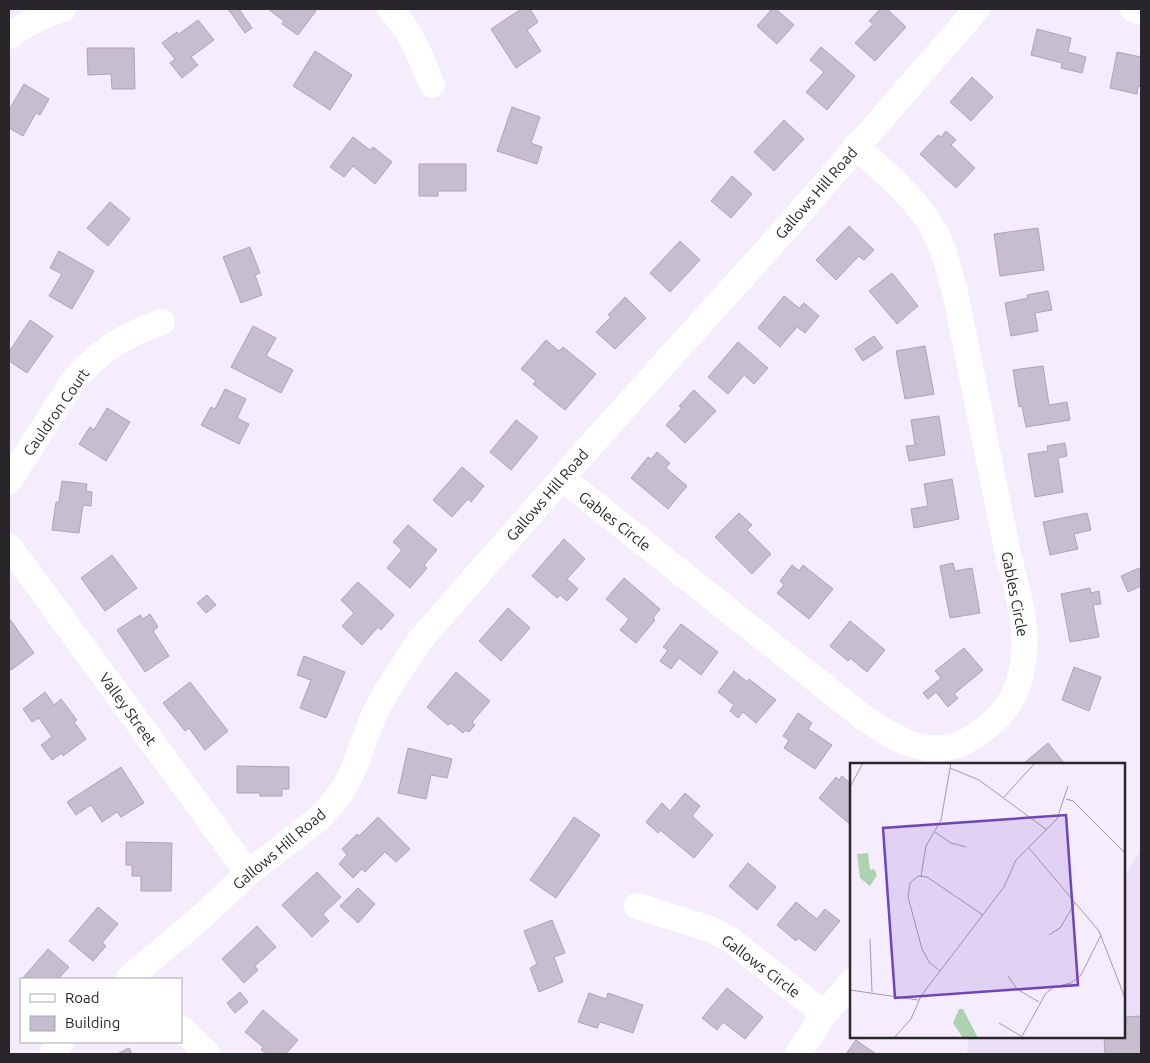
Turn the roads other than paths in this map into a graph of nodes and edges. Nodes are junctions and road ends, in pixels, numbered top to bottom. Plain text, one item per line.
1 (63, 9) edge
2 (390, 9) edge
3 (977, 9) edge
4 (1134, 9) edge
5 (1141, 11) edge
6 (9, 36) edge
7 (432, 85) dead end
8 (856, 146) junction
9 (162, 322) dead end
10 (562, 478) junction
11 (9, 481) edge
12 (9, 546) edge
13 (931, 757) edge
14 (248, 873) junction
15 (637, 906) dead end
16 (130, 978) edge
17 (850, 983) edge
18 (824, 1014) junction
19 (182, 1029) edge
20 (59, 1043) edge
21 (52, 1054) edge
22 (208, 1054) edge
23 (798, 1054) edge

1 - 6 street
2 - 7 street
3 - 8 street, Gallows Hill Road
4 - 5 street
8 - 10 street, Gallows Hill Road
8 - 13 street, Gables Circle
9 - 11 street, Cauldron Court
10 - 13 street, Gables Circle
10 - 14 street, Gallows Hill Road
12 - 14 street, Valley Street
14 - 16 street, Gallows Hill Road
15 - 18 street, Gallows Circle
17 - 18 street
18 - 23 street
19 - 22 street
20 - 21 street

